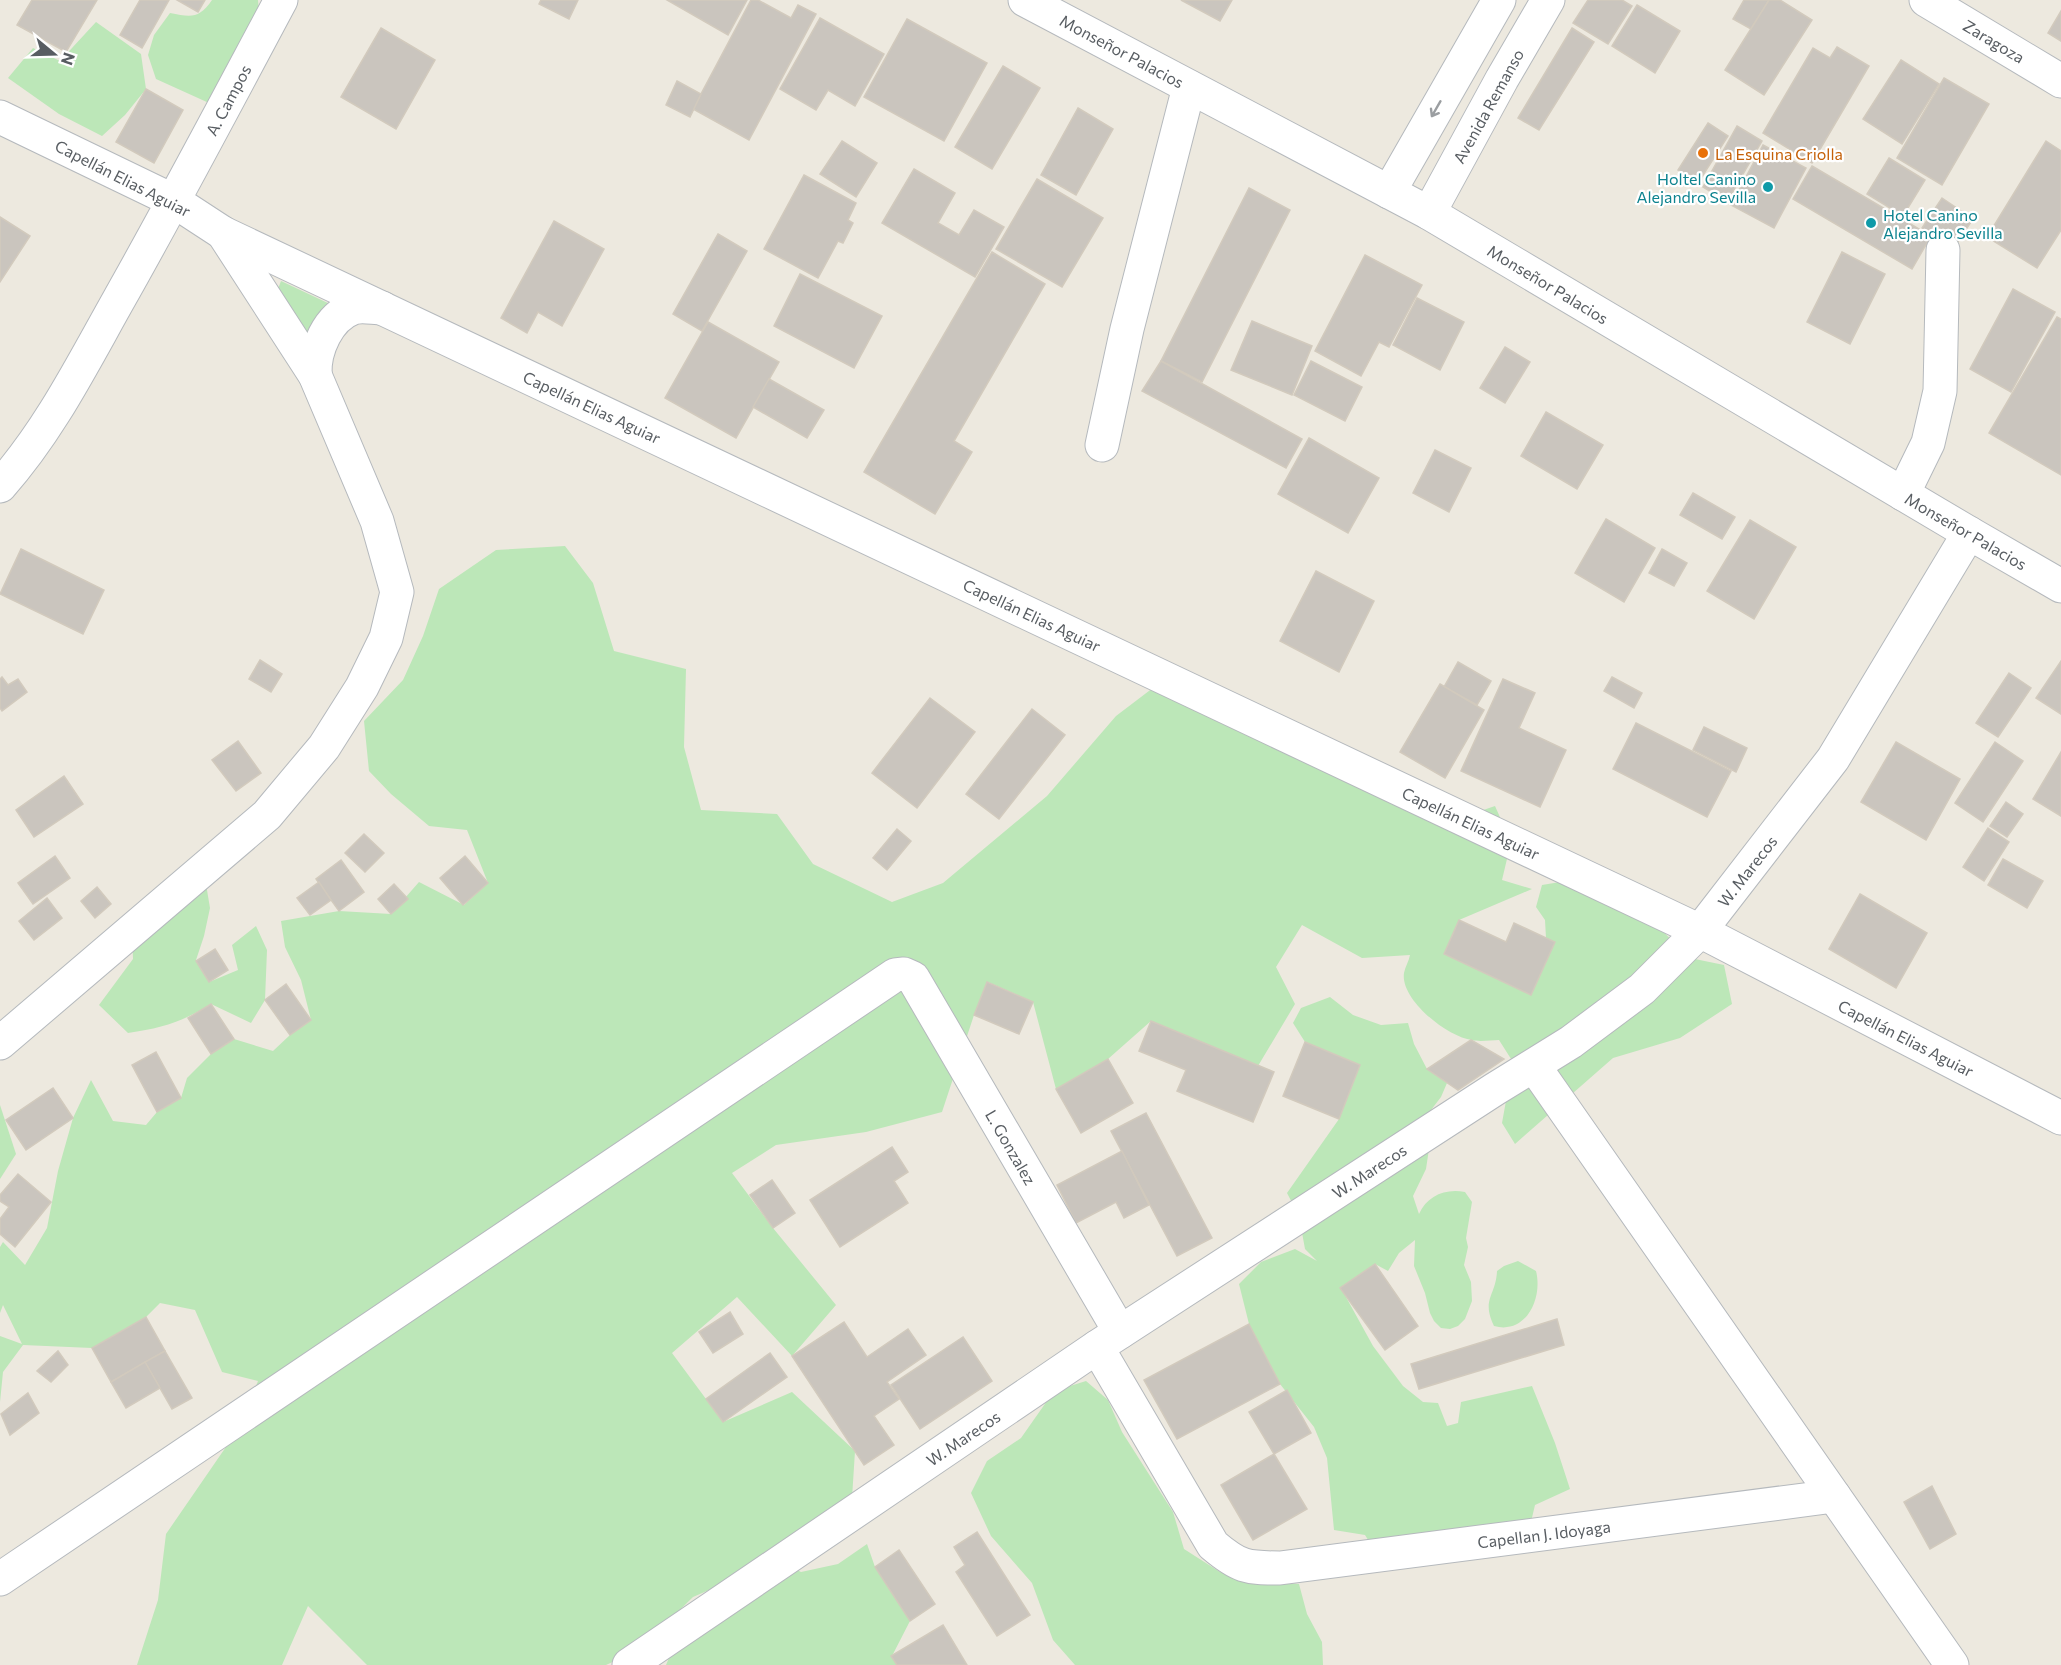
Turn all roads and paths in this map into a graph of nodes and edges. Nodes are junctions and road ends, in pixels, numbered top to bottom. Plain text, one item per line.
1 (281, 0) edge
2 (1025, 0) edge
3 (1499, 0) edge
4 (1548, 0) edge
5 (1926, 0) edge
6 (2061, 81) edge
7 (1189, 87) junction
8 (0, 117) edge
9 (1389, 192) junction
10 (174, 201) junction
11 (1430, 213) junction
12 (223, 233) junction
13 (1943, 250) dead end
14 (382, 308) junction
15 (315, 375) junction
16 (1102, 445) dead end
17 (0, 486) edge
18 (1903, 494) junction
19 (1969, 533) junction
20 (2061, 586) edge
21 (1700, 931) junction
22 (3, 1033) edge
23 (1534, 1066) junction
24 (2061, 1118) edge
25 (1108, 1340) junction
26 (1834, 1496) junction
27 (1253, 1568) joint
28 (0, 1579) edge
29 (629, 1665) edge
30 (1952, 1665) edge

1 - 10 street, A. Campos
2 - 7 street, Monseñor Palacios
3 -> 9 street
4 - 11 street, Avenida Remanso
5 - 6 street, Zaragoza
7 - 9 street, Monseñor Palacios
7 - 16 street
8 - 10 street, Capellán Elias Aguiar
9 - 11 street, Monseñor Palacios
10 - 12 street, Capellán Elias Aguiar
10 - 17 street, A. Campos
11 - 18 street, Monseñor Palacios
12 - 14 street, Capellán Elias Aguiar
12 - 15 street
13 - 18 street
14 - 15 street
14 - 21 street, Capellán Elias Aguiar
15 - 22 street
18 - 19 street, Monseñor Palacios
19 - 20 street, Monseñor Palacios
19 - 21 street, W. Marecos
21 - 23 street, W. Marecos
21 - 24 street, Capellán Elias Aguiar
23 - 25 street, W. Marecos
23 - 26 street
25 - 27 street, L. Gonzalez
25 - 28 street, L. Gonzalez
25 - 29 street, W. Marecos
26 - 27 street, Capellan J. Idoyaga
26 - 30 street

